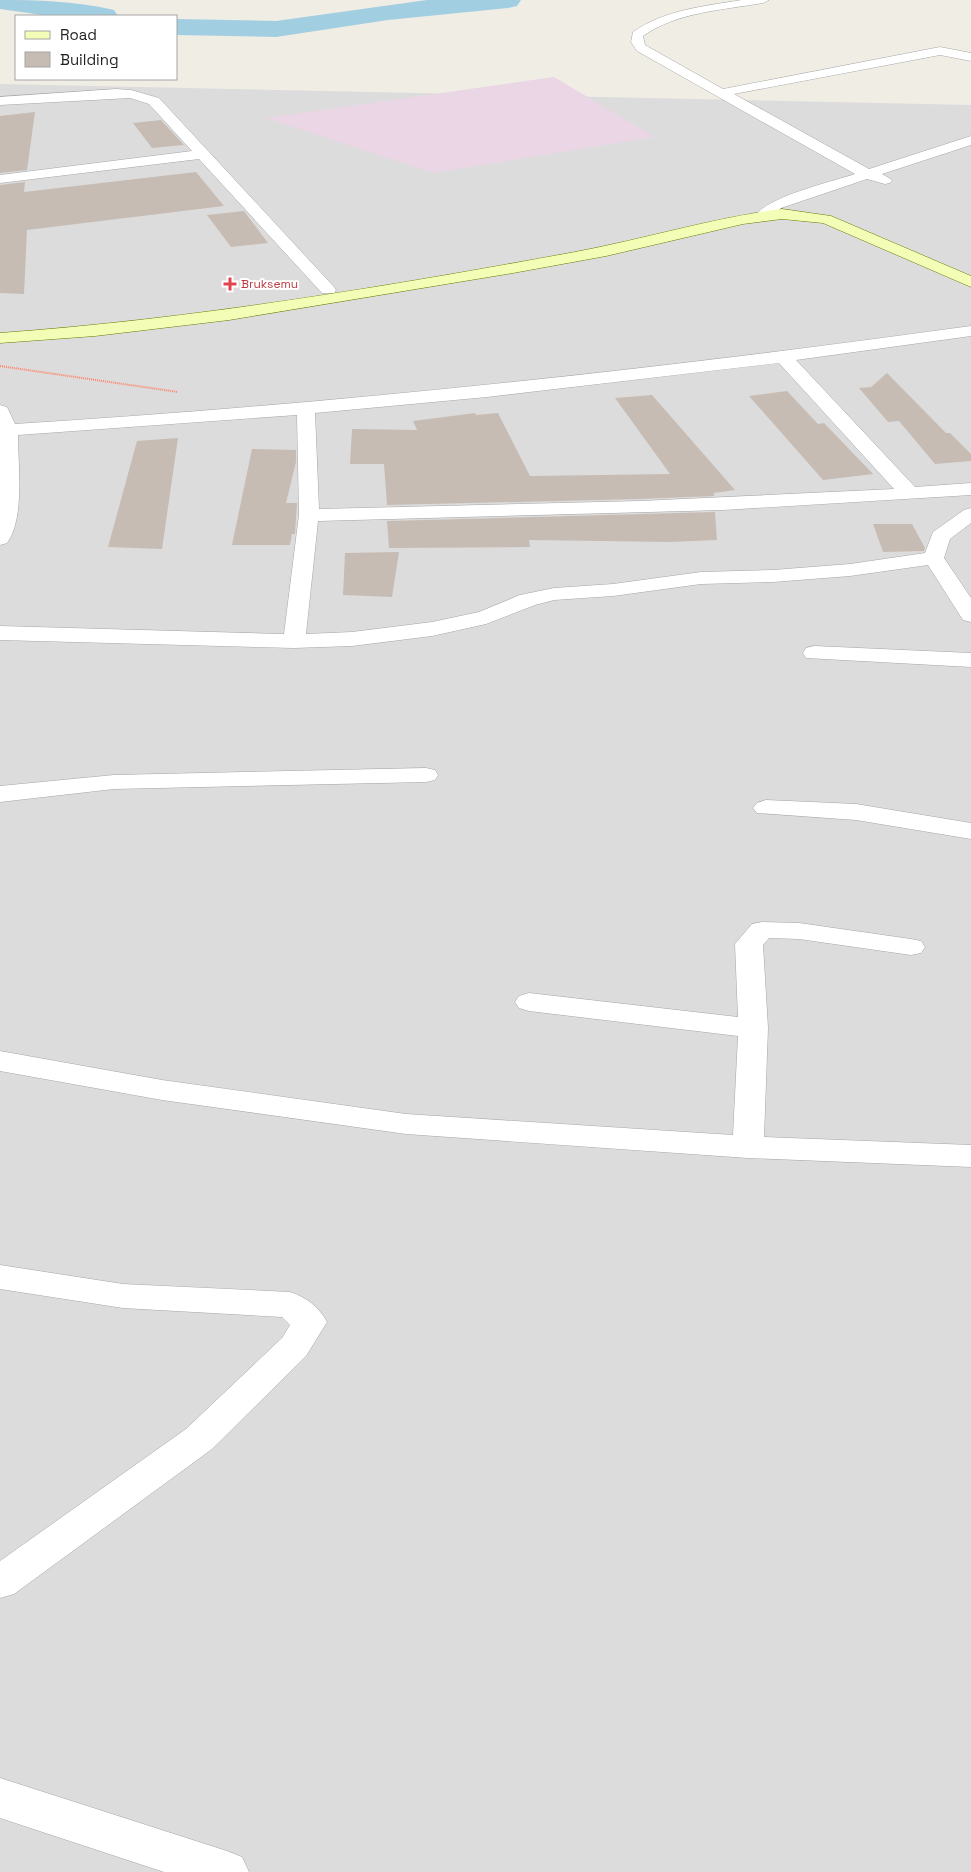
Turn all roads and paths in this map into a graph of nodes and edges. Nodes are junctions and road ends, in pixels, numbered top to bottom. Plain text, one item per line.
1 (763, 0) edge
2 (971, 43) edge
3 (940, 51) junction
4 (971, 57) edge
5 (721, 93) junction
6 (0, 101) edge
7 (971, 140) edge
8 (971, 148) edge
9 (202, 154) junction
10 (868, 175) junction
11 (0, 179) edge
12 (885, 180) junction
13 (770, 210) junction
14 (804, 210) junction
15 (857, 216) dead end
16 (944, 254) dead end
17 (971, 266) edge
18 (971, 282) edge
19 (328, 290) junction
20 (0, 328) edge
21 (971, 331) edge
22 (0, 338) edge
23 (784, 358) junction
24 (0, 366) edge
25 (188, 393) dead end
26 (306, 410) junction
27 (0, 411) edge
28 (5, 431) edge
29 (971, 489) edge
30 (910, 494) junction
31 (971, 514) edge
32 (309, 515) junction
33 (0, 539) edge
34 (934, 558) junction
35 (971, 615) edge
36 (0, 633) edge
37 (294, 641) junction
38 (814, 654) dead end
39 (971, 660) edge
40 (426, 775) dead end
41 (0, 794) edge
42 (766, 808) dead end
43 (971, 831) edge
44 (912, 947) dead end
45 (529, 1002) dead end
46 (753, 1028) junction
47 (0, 1061) edge
48 (748, 1147) junction
49 (971, 1156) edge
50 (0, 1277) edge
51 (0, 1582) edge
52 (0, 1798) edge
53 (227, 1872) edge

1 - 5 street
2 - 3 street
3 - 4 street
3 - 5 street
5 - 10 street
6 - 9 street
7 - 10 street
8 - 12 street
9 - 11 street
9 - 19 street
10 - 12 street
10 - 13 street
12 - 14 street
13 - 14 main road
13 - 19 main road
13 - 22 main road
14 - 15 main road
14 - 18 main road
16 - 17 main road
19 - 20 main road
21 - 23 street
23 - 26 street
23 - 30 street
24 - 25 path
26 - 28 street
26 - 32 street
27 - 28 street
28 - 33 street
29 - 30 street
30 - 32 street
31 - 34 street
32 - 37 street
34 - 35 street
34 - 37 street
36 - 37 street
38 - 39 street
40 - 41 street
42 - 43 street
44 - 46 street
45 - 46 street
46 - 48 street
47 - 48 street
48 - 49 street
50 - 51 street
52 - 53 street

